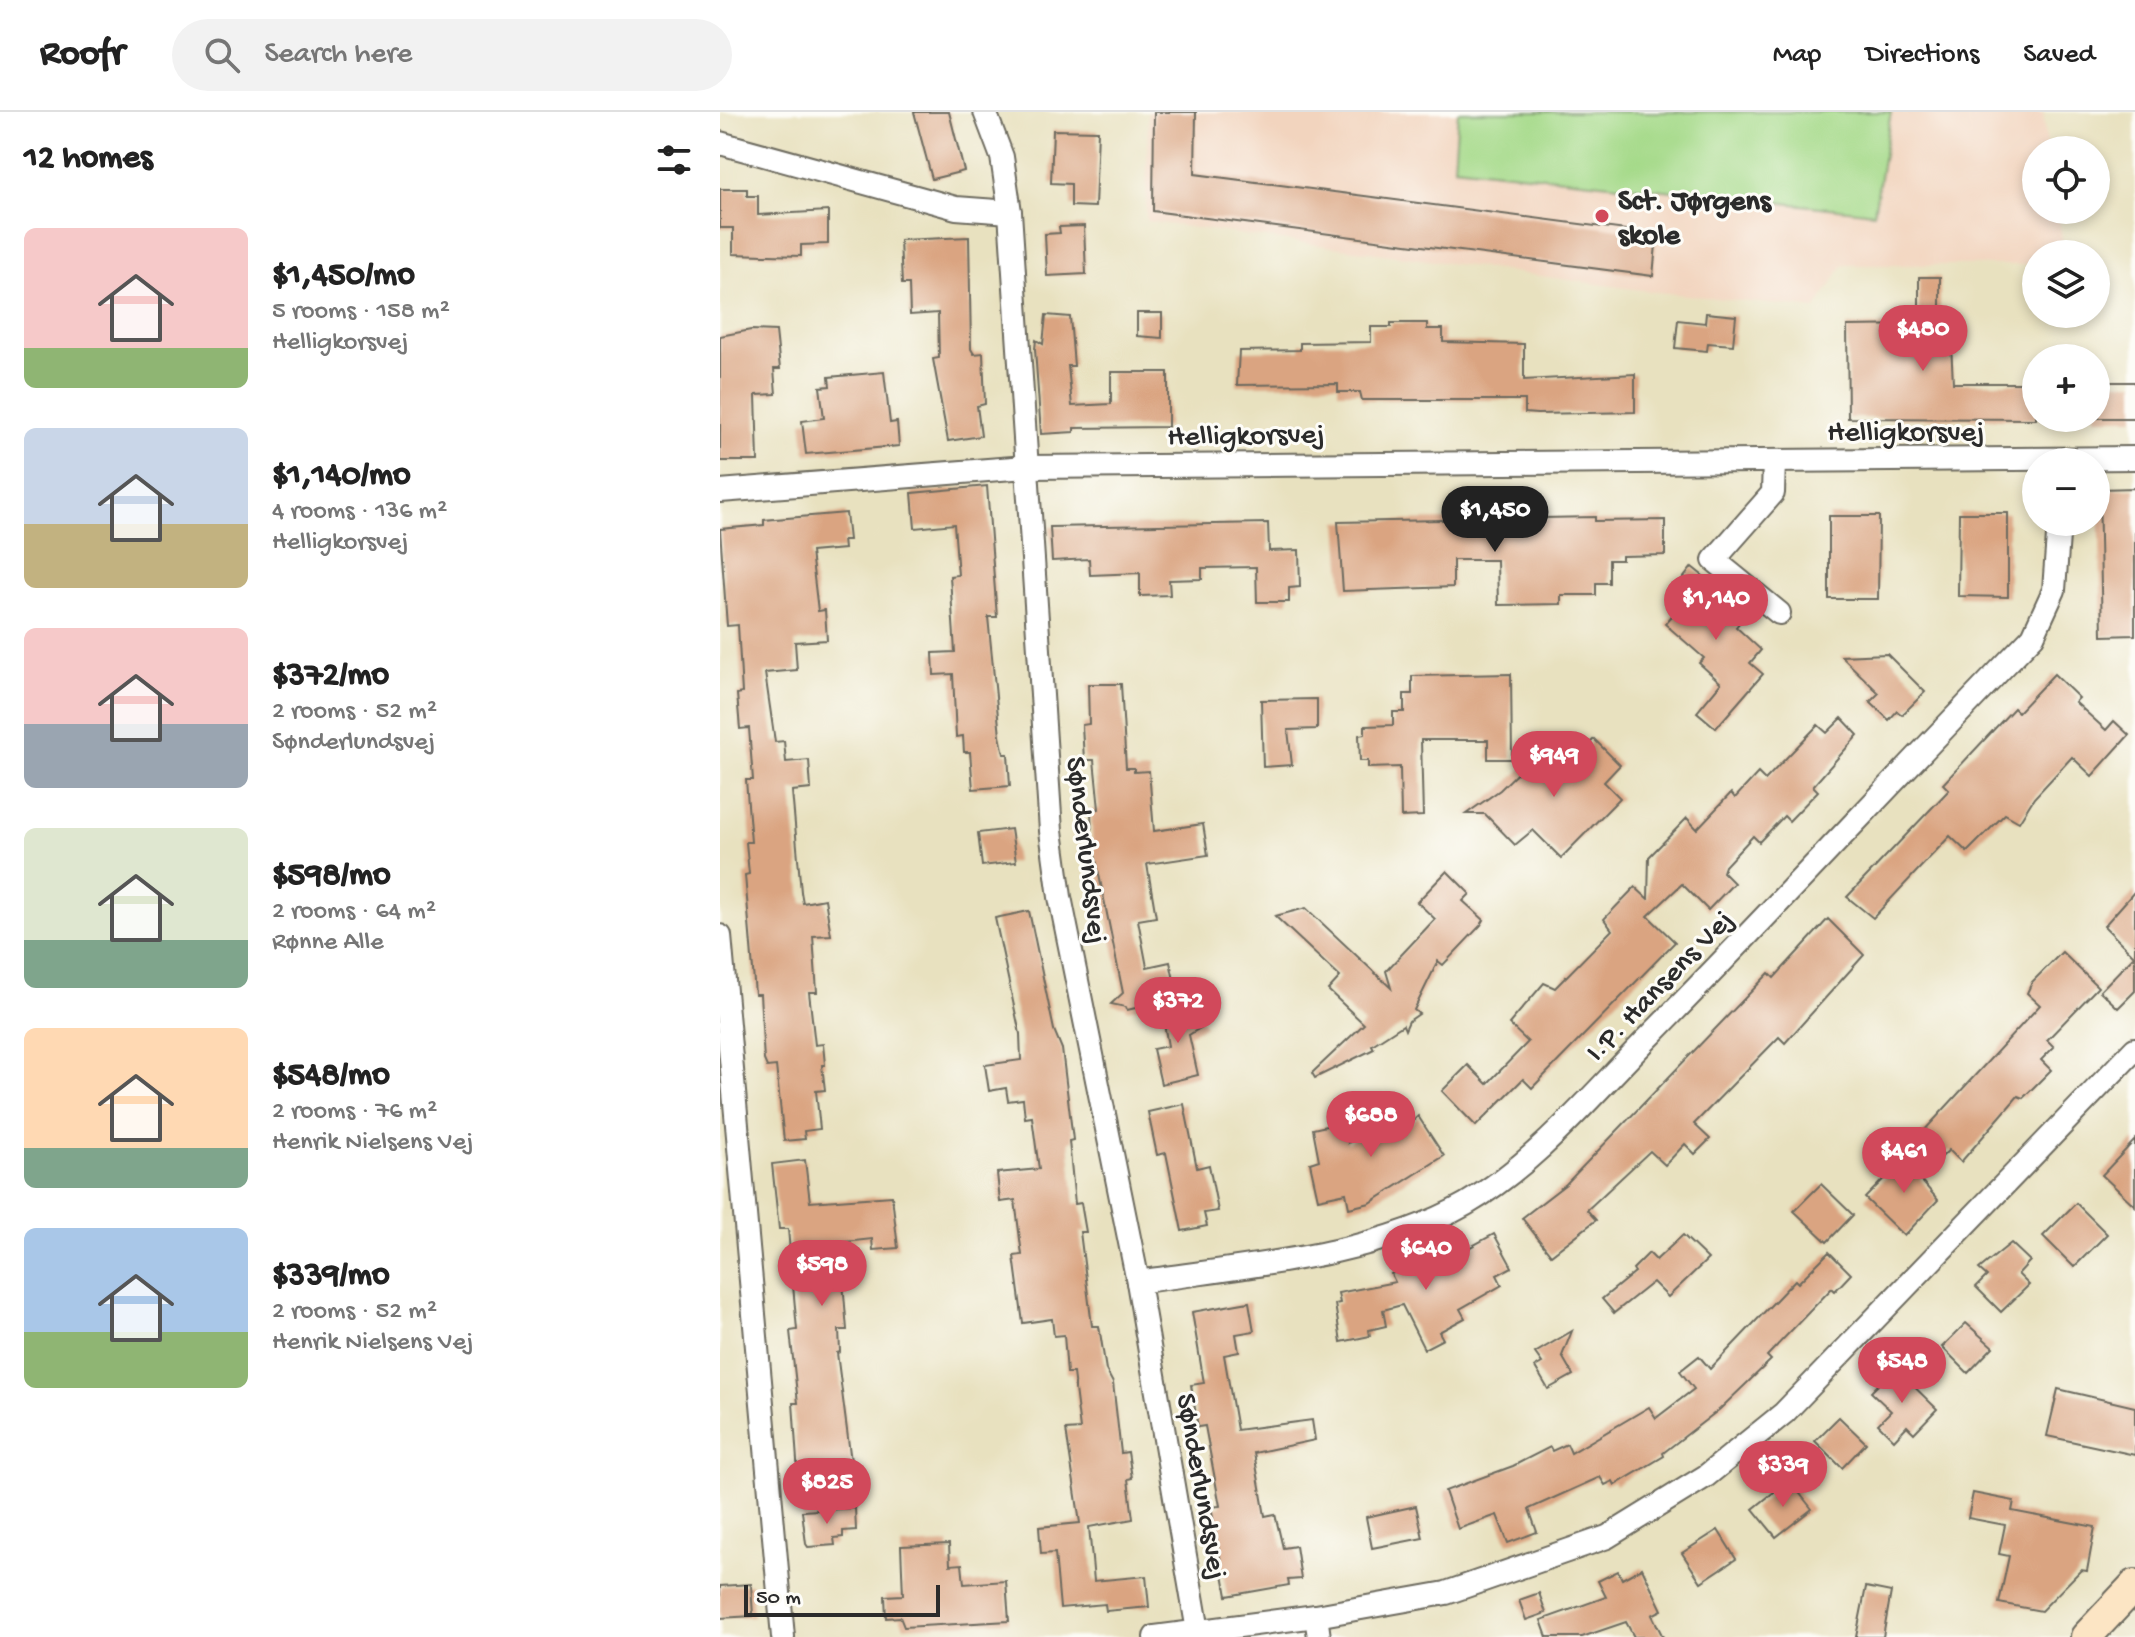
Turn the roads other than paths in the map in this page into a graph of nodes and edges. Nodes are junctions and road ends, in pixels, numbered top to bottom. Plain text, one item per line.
1 (985, 112) edge
2 (720, 143) edge
3 (1010, 212) junction
4 (2135, 458) edge
5 (2110, 459) edge
6 (1774, 461) junction
7 (2022, 461) edge
8 (1026, 467) junction
9 (720, 491) edge
10 (2058, 536) edge
11 (1779, 613) dead end
12 (720, 936) edge
13 (2135, 1049) edge
14 (1138, 1282) junction
15 (2135, 1585) edge
16 (1317, 1626) edge
17 (1199, 1635) edge
18 (783, 1637) edge
19 (1155, 1637) edge
20 (2086, 1637) edge

1 - 3 street, Sønderlundsvej
2 - 3 street
3 - 8 street, Sønderlundsvej
4 - 5 street, Helligkorsvej
6 - 7 street, Helligkorsvej
6 - 8 street, Helligkorsvej
6 - 11 street
8 - 9 street, Helligkorsvej
8 - 14 street, Sønderlundsvej
10 - 14 street, I.P. Hansens Vej
12 - 18 street
13 - 16 street
14 - 17 street, Sønderlundsvej
15 - 20 street
16 - 17 street
17 - 19 street

